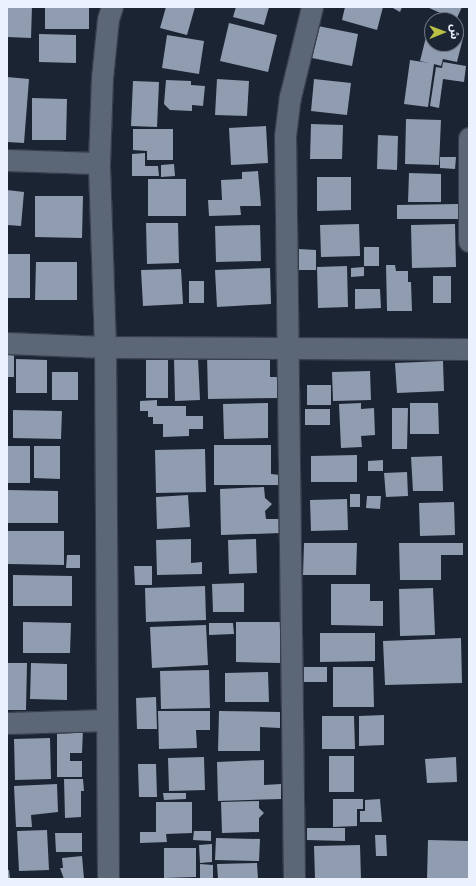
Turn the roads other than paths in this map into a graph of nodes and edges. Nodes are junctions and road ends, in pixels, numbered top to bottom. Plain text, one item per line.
1 (312, 7) edge
2 (108, 11) edge
3 (469, 138) edge
4 (7, 160) edge
5 (99, 163) junction
6 (469, 241) edge
7 (7, 343) edge
8 (286, 346) junction
9 (105, 347) junction
10 (469, 349) edge
11 (106, 720) junction
12 (7, 722) edge
13 (108, 879) edge
14 (294, 879) edge

1 - 8 street
2 - 5 street
3 - 6 street
4 - 5 street
5 - 9 street
7 - 9 street
8 - 9 street
8 - 10 street
8 - 14 street
9 - 11 street
11 - 12 street
11 - 13 street

